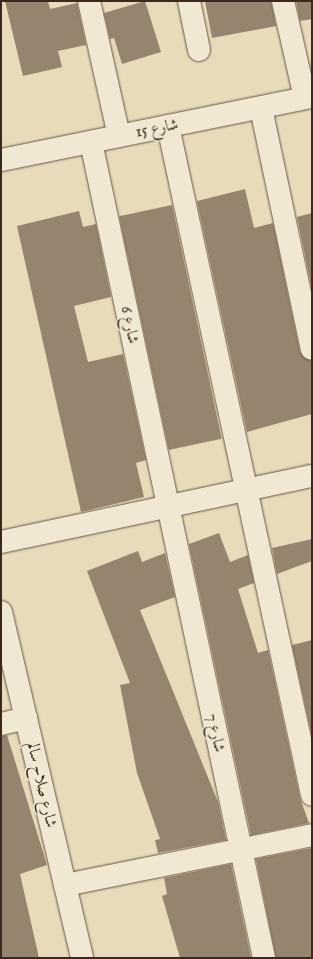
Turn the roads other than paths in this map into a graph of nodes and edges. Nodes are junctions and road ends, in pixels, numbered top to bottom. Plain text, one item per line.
1 (89, 1) edge
2 (189, 1) edge
3 (284, 1) edge
4 (199, 50) dead end
5 (308, 98) edge
6 (261, 108) junction
7 (168, 126) junction
8 (119, 136) junction
9 (91, 142) junction
10 (1, 160) edge
11 (312, 349) edge
12 (312, 476) edge
13 (248, 489) junction
14 (167, 507) junction
15 (1, 542) edge
16 (1, 612) edge
17 (26, 718) junction
18 (1, 724) edge
19 (312, 795) edge
20 (312, 835) edge
21 (240, 849) junction
22 (65, 885) junction
23 (82, 958) edge
24 (264, 958) edge

1 - 8 street
2 - 4 street
3 - 5 street
5 - 6 street, شارع 15
6 - 7 street, شارع 15
6 - 11 street
7 - 8 street, شارع 15
7 - 13 street
8 - 9 street, شارع 15
9 - 10 street, شارع 15
9 - 14 street, شارع 6
12 - 13 street
13 - 14 street
13 - 19 street
14 - 15 street
14 - 21 street, شارع 7
16 - 17 street, شارع صلاح سالم
17 - 18 street
17 - 22 street, شارع صلاح سالم
20 - 21 street
21 - 22 street
21 - 24 street, شارع 7
22 - 23 street, شارع صلاح سالم

